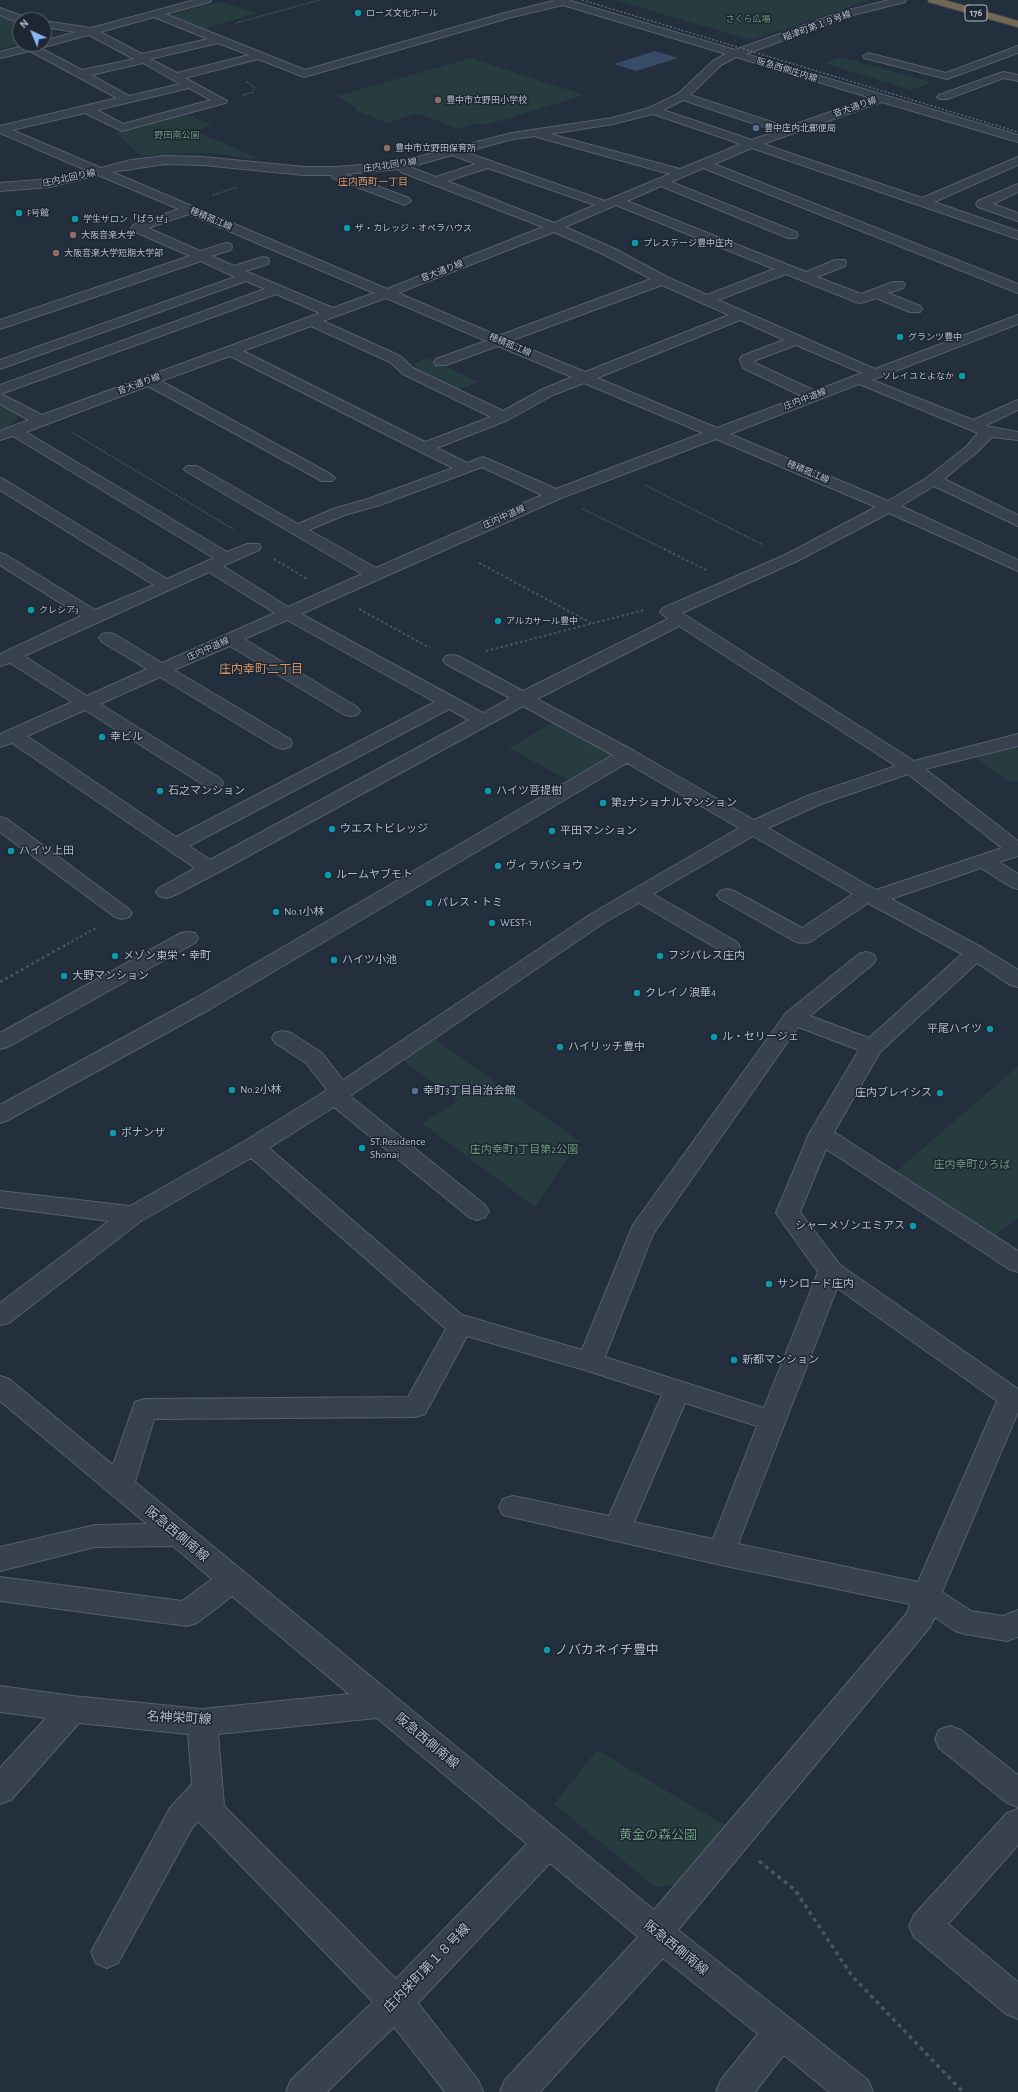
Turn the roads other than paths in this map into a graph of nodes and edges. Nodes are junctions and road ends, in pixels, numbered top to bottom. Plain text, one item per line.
1 (206, 0) edge
2 (900, 0) edge
3 (933, 0) edge
4 (559, 1) edge
5 (0, 11) edge
6 (154, 14) junction
7 (12, 17) edge
8 (1018, 24) edge
9 (52, 25) edge
10 (90, 31) junction
11 (217, 40) junction
12 (52, 42) edge
13 (1018, 49) edge
14 (14, 52) edge
15 (40, 52) edge
16 (735, 54) junction
17 (0, 56) edge
18 (259, 56) junction
19 (868, 56) dead end
20 (142, 59) junction
21 (81, 74) junction
22 (175, 77) junction
23 (1018, 78) edge
24 (189, 85) junction
25 (682, 96) junction
26 (882, 98) junction
27 (127, 99) junction
28 (954, 101) dead end
29 (87, 109) junction
30 (653, 110) junction
31 (1018, 128) edge
32 (0, 129) edge
33 (787, 130) junction
34 (534, 132) junction
35 (1002, 134) junction
36 (1018, 139) edge
37 (751, 144) junction
38 (454, 152) junction
39 (1018, 161) edge
40 (487, 164) junction
41 (703, 164) junction
42 (405, 169) dead end
43 (329, 171) junction
44 (99, 172) junction
45 (680, 173) junction
46 (436, 181) junction
47 (660, 182) junction
48 (0, 187) edge
49 (1018, 188) edge
50 (405, 201) dead end
51 (924, 202) junction
52 (610, 203) junction
53 (189, 210) junction
54 (1018, 217) edge
55 (554, 227) junction
56 (792, 235) dead end
57 (1018, 235) edge
58 (226, 247) dead end
59 (200, 257) junction
60 (263, 261) dead end
61 (840, 263) dead end
62 (786, 269) junction
63 (233, 271) junction
64 (246, 277) junction
65 (805, 277) junction
66 (662, 280) junction
67 (898, 285) dead end
68 (1018, 289) edge
69 (276, 290) junction
70 (387, 293) junction
71 (876, 293) junction
72 (707, 300) junction
73 (915, 309) dead end
74 (332, 313) junction
75 (741, 315) junction
76 (1018, 319) edge
77 (311, 321) junction
78 (0, 325) edge
79 (497, 340) junction
80 (796, 340) junction
81 (230, 350) junction
82 (441, 362) dead end
83 (0, 365) edge
84 (874, 373) junction
85 (584, 377) junction
86 (858, 379) junction
87 (148, 380) junction
88 (0, 390) edge
89 (814, 396) junction
90 (0, 398) edge
91 (1018, 404) edge
92 (503, 417) junction
93 (41, 420) junction
94 (980, 429) junction
95 (7, 433) edge
96 (717, 434) junction
97 (1018, 436) edge
98 (423, 448) junction
99 (465, 468) junction
100 (192, 469) dead end
101 (327, 478) dead end
102 (933, 480) junction
103 (0, 484) edge
104 (555, 495) junction
105 (890, 507) junction
106 (1018, 521) edge
107 (296, 530) junction
108 (253, 547) dead end
109 (0, 558) edge
110 (225, 558) junction
111 (1017, 564) edge
112 (209, 565) junction
113 (375, 575) junction
114 (166, 585) junction
115 (288, 614) junction
116 (94, 617) junction
117 (678, 620) junction
118 (108, 638) dead end
119 (231, 639) junction
120 (4, 658) edge
121 (452, 660) dead end
122 (162, 670) junction
123 (522, 699) junction
124 (449, 702) junction
125 (85, 703) junction
126 (351, 711) dead end
127 (482, 720) junction
128 (7, 738) edge
129 (1018, 740) edge
130 (283, 743) dead end
131 (627, 755) junction
132 (911, 767) junction
133 (214, 783) dead end
134 (0, 823) edge
135 (753, 828) junction
136 (175, 845) junction
137 (1018, 850) edge
138 (984, 861) junction
139 (210, 869) junction
140 (1018, 883) edge
141 (166, 892) dead end
142 (638, 894) junction
143 (727, 895) dead end
144 (870, 896) junction
145 (122, 913) road end
146 (188, 938) dead end
147 (730, 947) dead end
148 (976, 953) junction
149 (866, 959) dead end
150 (1018, 980) edge
151 (794, 1018) junction
152 (283, 1038) dead end
153 (0, 1042) edge
154 (872, 1047) junction
155 (338, 1094) junction
156 (0, 1115) edge
157 (821, 1134) junction
158 (252, 1147) junction
159 (0, 1199) edge
160 (477, 1211) dead end
161 (133, 1215) junction
162 (1018, 1263) edge
163 (831, 1271) junction
164 (0, 1316) edge
165 (461, 1324) junction
166 (590, 1362) junction
167 (0, 1386) edge
168 (677, 1390) junction
169 (773, 1421) junction
170 (120, 1486) junction
171 (513, 1507) dead end
172 (618, 1530) junction
173 (179, 1535) junction
174 (721, 1553) junction
175 (0, 1559) edge
176 (232, 1580) junction
177 (0, 1589) edge
178 (926, 1596) junction
179 (1014, 1629) edge
180 (0, 1699) edge
181 (383, 1704) junction
182 (73, 1709) junction
183 (202, 1722) junction
184 (950, 1740) dead end
185 (0, 1790) edge
186 (207, 1790) junction
187 (1018, 1793) edge
188 (1018, 1823) edge
189 (549, 1842) junction
190 (659, 1934) junction
191 (107, 1952) dead end
192 (396, 2002) junction
193 (1018, 2003) edge
194 (781, 2032) junction
195 (303, 2092) edge
196 (466, 2092) edge
197 (517, 2092) edge
198 (733, 2092) edge
199 (856, 2092) edge

1 - 6 street
2 - 16 street, 稲津町第１９号線
3 - 8 highway, 176
4 - 16 street, 阪急西側庄内線
4 - 18 street
5 - 7 street
6 - 10 street
6 - 11 street
9 - 10 street
10 - 12 street
10 - 20 street
11 - 18 street
11 - 20 street
13 - 19 street
14 - 17 street
15 - 21 street
16 - 25 street, 庄内北回り線
16 - 26 street, 阪急西側庄内線
18 - 22 street
20 - 21 street
20 - 22 street
21 - 27 street
22 - 24 street
23 - 28 street
24 - 27 street
24 - 29 street
25 - 30 street, 庄内北回り線
25 - 33 street
26 - 33 street, 音大通り線
26 - 35 street, 阪急西側庄内線
27 - 29 street
29 - 32 street
30 - 34 street, 庄内北回り線
30 - 37 street
31 - 35 street
32 - 44 street, 穂積菰江線
33 - 37 street, 音大通り線
34 - 38 street, 庄内北回り線
34 - 45 street
35 - 36 street, 阪急西側庄内線
37 - 41 street, 音大通り線
37 - 51 street
38 - 40 street
38 - 43 street, 庄内北回り線
39 - 51 street
40 - 46 street
40 - 52 street
41 - 45 street, 音大通り線
41 - 68 street
42 - 46 street
43 - 44 street, 庄内北回り線
43 - 50 street
44 - 48 street, 庄内北回り線
44 - 53 street, 穂積菰江線
45 - 47 street, 音大通り線
46 - 55 street
47 - 52 street, 音大通り線
47 - 56 street
49 - 54 street
51 - 57 street
52 - 55 street, 音大通り線
52 - 62 street
53 - 59 street
53 - 70 street, 穂積菰江線
55 - 66 street
55 - 70 street, 音大通り線
58 - 59 street
59 - 63 street
59 - 78 street
60 - 63 street
61 - 65 street
62 - 65 street
62 - 72 street
63 - 64 street
64 - 69 street
64 - 83 street
65 - 71 street
66 - 72 street
66 - 79 street
67 - 71 street
69 - 74 street
69 - 88 street
70 - 74 street, 音大通り線
70 - 79 street, 穂積菰江線
71 - 73 street
72 - 75 street
74 - 77 street, 音大通り線
75 - 80 street
75 - 85 street
76 - 84 street, 庄内中道線
77 - 81 street, 音大通り線
77 - 92 street
79 - 82 street
79 - 85 street, 穂積菰江線
80 - 84 street
80 - 89 street
81 - 87 street, 音大通り線
81 - 98 street
84 - 86 street, 庄内中道線
85 - 92 street
85 - 96 street, 穂積菰江線
86 - 89 street, 庄内中道線
86 - 94 street
87 - 93 street, 音大通り線
87 - 101 street
89 - 96 street, 庄内中道線
90 - 93 street
91 - 94 street
92 - 98 street
93 - 95 street, 音大通り線
94 - 97 street
94 - 102 street
95 - 110 street
96 - 104 street, 庄内中道線
96 - 105 street, 穂積菰江線
98 - 99 street
99 - 104 street
99 - 107 street
100 - 107 street
102 - 105 street
102 - 106 street
103 - 114 street
104 - 113 street, 庄内中道線
105 - 111 street, 穂積菰江線
105 - 117 street
107 - 113 street
108 - 110 street
109 - 116 street
110 - 112 street
112 - 114 street
112 - 115 street
113 - 115 street, 庄内中道線
114 - 116 street
115 - 119 street, 庄内中道線
115 - 124 street
116 - 120 street
117 - 123 street
117 - 132 street
118 - 122 street
119 - 122 street, 庄内中道線
119 - 126 street
120 - 125 street
121 - 123 street
122 - 125 street, 庄内中道線
122 - 130 street
123 - 127 street
123 - 131 street
124 - 127 street
124 - 136 street
125 - 128 street, 庄内中道線
125 - 133 street
127 - 139 street
128 - 136 street
129 - 132 street
131 - 135 street
131 - 156 street
132 - 135 street
132 - 137 street
134 - 145 street
135 - 142 street
135 - 144 street
136 - 139 street
137 - 138 street
138 - 140 street
138 - 144 street
139 - 141 street
142 - 147 street
142 - 155 street
143 - 144 street
144 - 148 street
146 - 153 street
148 - 150 street
148 - 154 street
149 - 151 street
151 - 154 street
151 - 166 street
152 - 155 street
154 - 157 street
155 - 158 street
155 - 160 street
157 - 162 street
157 - 163 street
158 - 161 street
158 - 165 street
159 - 161 street
161 - 164 street
163 - 169 street
163 - 178 street
165 - 166 street
165 - 170 street
166 - 168 street
167 - 170 street, 阪急西側南線
168 - 169 street
168 - 172 street
169 - 174 street
170 - 173 street, 阪急西側南線
171 - 172 street
172 - 174 street
173 - 175 street
173 - 176 street, 阪急西側南線
174 - 178 street
176 - 177 street
176 - 181 street, 阪急西側南線
178 - 179 street
178 - 190 street
180 - 182 street, 名神栄町線
181 - 183 street, 名神栄町線
181 - 189 street, 阪急西側南線
182 - 183 street, 名神栄町線
182 - 185 street
183 - 186 street
184 - 187 street
186 - 191 street
186 - 192 street
188 - 193 street
189 - 190 street, 阪急西側南線
189 - 192 street, 庄内栄町第１８号線
190 - 194 street, 阪急西側南線
190 - 197 street
192 - 195 street, 庄内栄町第１８号線
192 - 196 street
194 - 198 street
194 - 199 street, 阪急西側南線

